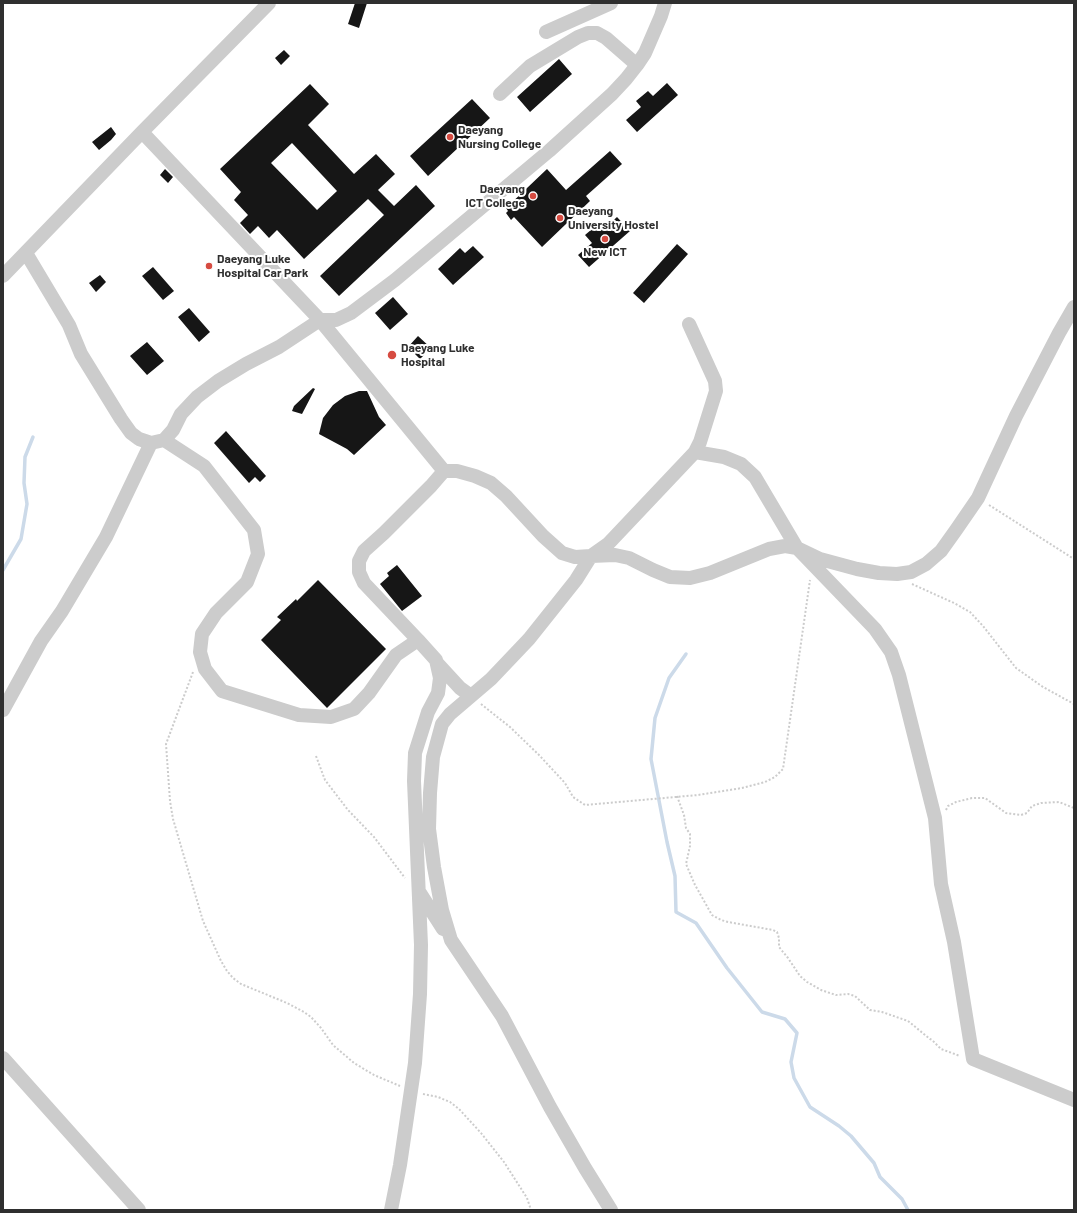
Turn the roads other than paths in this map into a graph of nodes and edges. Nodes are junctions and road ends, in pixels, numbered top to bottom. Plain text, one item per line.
1 (269, 3) edge
2 (611, 3) edge
3 (665, 3) edge
4 (546, 32) dead end
5 (638, 65) junction
6 (500, 94) dead end
7 (142, 132) junction
8 (26, 253) junction
9 (5, 271) edge
10 (1074, 307) edge
11 (320, 320) junction
12 (689, 324) dead end
13 (158, 442) junction
14 (695, 452) junction
15 (444, 471) junction
16 (797, 548) junction
17 (591, 556) junction
18 (418, 640) junction
19 (436, 660) junction
20 (438, 693) junction
21 (471, 696) junction
22 (3, 710) edge
23 (442, 724) junction
24 (420, 893) junction
25 (451, 940) junction
26 (3, 1058) edge
27 (1074, 1100) edge
28 (139, 1210) edge
29 (392, 1210) edge
30 (611, 1210) edge

1 - 7 street
2 - 4 street
3 - 5 street
5 - 6 street
5 - 11 street
7 - 8 street
7 - 11 street
8 - 9 street
8 - 13 street
10 - 16 street
11 - 13 street
11 - 15 street
12 - 14 street
13 - 18 street
13 - 22 street
14 - 16 street
14 - 17 street
15 - 17 street
15 - 18 street
16 - 17 street
16 - 27 street
17 - 21 street
18 - 19 street
19 - 20 street
19 - 21 street
20 - 23 street
20 - 24 street
21 - 23 street
23 - 25 street
24 - 25 street
24 - 29 street
25 - 30 street
26 - 28 street

